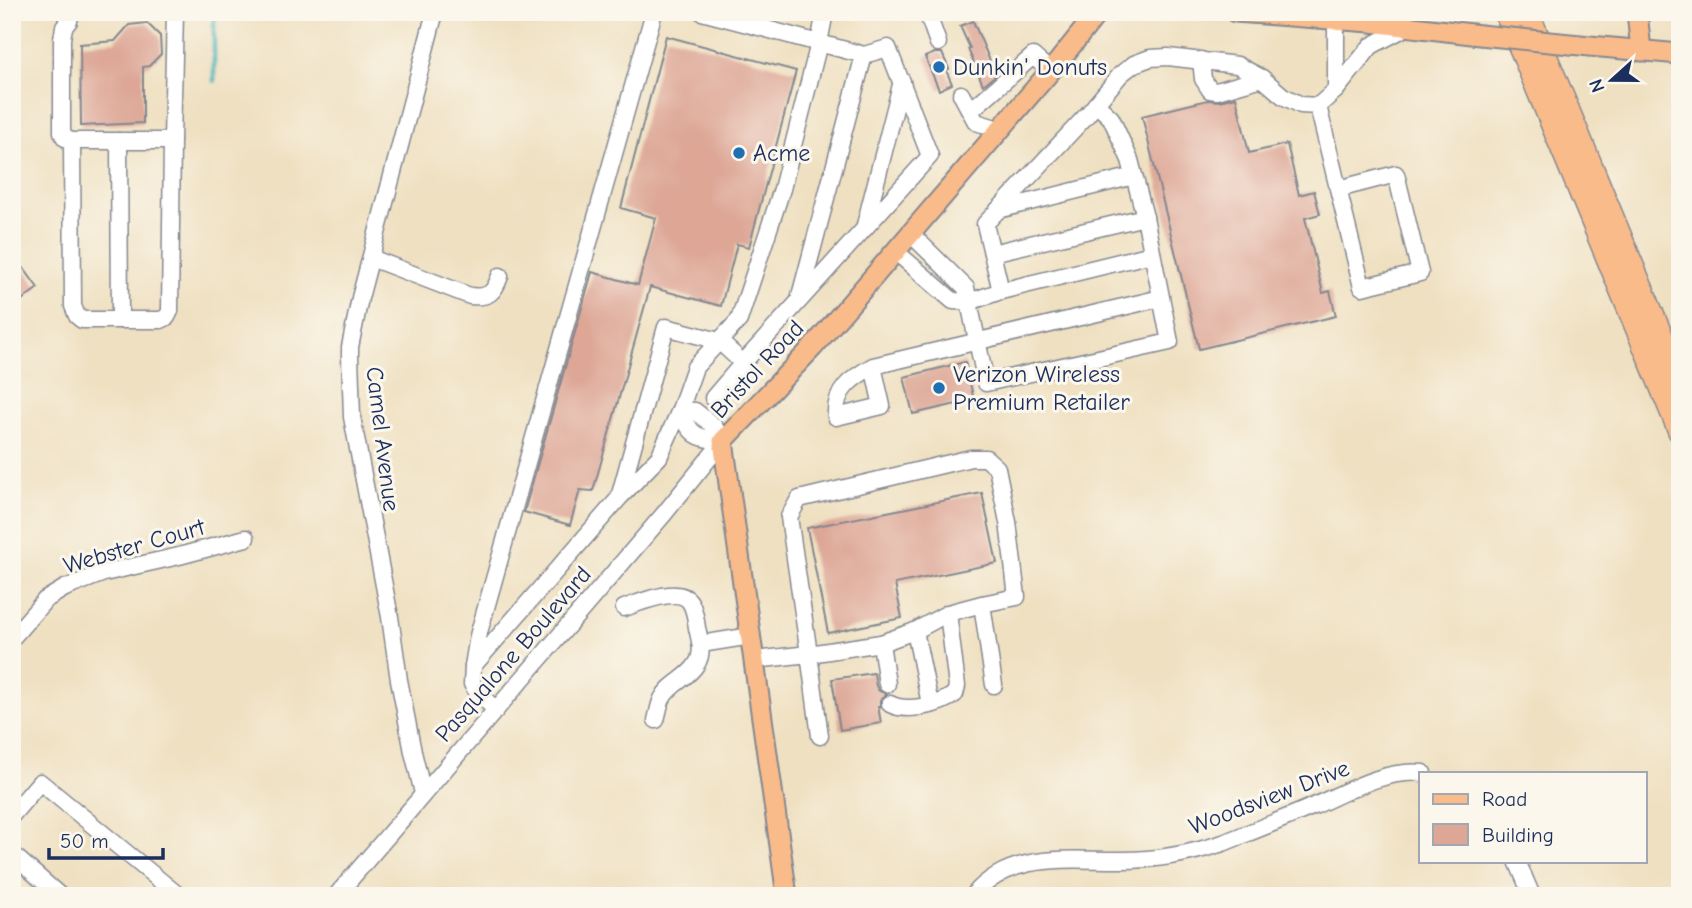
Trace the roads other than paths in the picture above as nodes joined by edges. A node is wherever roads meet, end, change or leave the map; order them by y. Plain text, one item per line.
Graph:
1 (71, 12) edge
2 (175, 12) edge
3 (435, 12) edge
4 (654, 12) edge
5 (702, 12) edge
6 (825, 12) edge
7 (927, 12) edge
8 (1098, 12) edge
9 (1235, 12) edge
10 (1506, 12) edge
11 (1527, 12) edge
12 (1637, 12) edge
13 (1336, 20) junction
14 (1407, 27) junction
15 (819, 43) junction
16 (938, 43) dead end
17 (1641, 51) junction
18 (1680, 54) edge
19 (864, 55) junction
20 (1201, 60) junction
21 (1050, 71) junction
22 (1262, 78) junction
23 (902, 81) junction
24 (1336, 90) junction
25 (961, 94) dead end
26 (1096, 104) junction
27 (1318, 106) junction
28 (970, 111) junction
29 (999, 129) junction
30 (72, 141) junction
31 (119, 141) junction
32 (173, 141) junction
33 (1134, 176) junction
34 (1338, 189) junction
35 (998, 210) junction
36 (1145, 217) junction
37 (864, 228) junction
38 (910, 233) junction
39 (895, 251) junction
40 (992, 253) junction
41 (1152, 254) junction
42 (371, 258) junction
43 (500, 275) dead end
44 (1001, 291) junction
45 (1161, 298) junction
46 (799, 301) junction
47 (969, 302) junction
48 (120, 320) junction
49 (719, 341) junction
50 (976, 342) junction
51 (743, 363) junction
52 (873, 366) dead end
53 (1680, 382) edge
54 (713, 398) dead end
55 (680, 411) junction
56 (1680, 431) edge
57 (723, 441) junction
58 (620, 496) junction
59 (246, 538) dead end
60 (982, 604) junction
61 (624, 608) dead end
62 (948, 613) junction
63 (915, 631) junction
64 (751, 636) junction
65 (12, 638) edge
66 (881, 643) junction
67 (701, 644) junction
68 (809, 654) junction
69 (754, 660) junction
70 (473, 666) junction
71 (887, 684) dead end
72 (994, 685) dead end
73 (890, 704) dead end
74 (930, 704) junction
75 (496, 710) junction
76 (656, 720) dead end
77 (820, 736) dead end
78 (1419, 773) edge
79 (423, 793) junction
80 (12, 815) edge
81 (12, 855) edge
82 (1517, 862) edge
83 (60, 896) edge
84 (179, 896) edge
85 (336, 896) edge
86 (788, 896) edge
87 (973, 896) edge
88 (1532, 896) edge

1 - 30 street
2 - 32 street
3 - 42 street, Camel Avenue
4 - 70 street
5 - 15 street
6 - 15 street
7 - 16 street
8 - 21 main road, Bristol Road
9 - 13 main road
10 - 56 highway
11 - 53 highway
12 - 17 main road
13 - 14 main road
13 - 24 street
14 - 17 main road, bridge
14 - 24 street
15 - 19 street
15 - 49 street
17 - 18 main road
19 - 23 street
19 - 46 street
20 - 22 street
20 - 22 street
20 - 26 street
21 - 28 street
21 - 29 main road, Bristol Road
22 - 27 street
23 - 37 street
23 - 37 street
24 - 27 street
25 - 28 street
26 - 33 street
26 - 35 street
27 - 34 street
28 - 29 street
29 - 38 main road, Bristol Road
30 - 31 street
30 - 48 street
31 - 32 street
31 - 48 street
32 - 48 street
33 - 35 street
33 - 36 street
34 - 34 street
35 - 40 street
36 - 40 street
36 - 41 street
37 - 46 street
38 - 39 main road, Bristol Road
38 - 47 street
39 - 47 street
39 - 57 main road, Bristol Road
40 - 44 street
41 - 44 street
41 - 45 street
42 - 43 street
42 - 79 street, Camel Avenue
44 - 47 street
45 - 50 street
45 - 50 street
46 - 51 street
47 - 50 street
49 - 51 street
49 - 55 street
49 - 58 street
50 - 52 street
51 - 54 street
55 - 57 street
55 - 58 street
57 - 64 main road, Bristol Road
57 - 75 street, Pasqualone Boulevard
58 - 70 street
59 - 65 street, Webster Court
60 - 62 street
60 - 68 street
60 - 72 street
61 - 67 street
62 - 63 street
62 - 74 street
63 - 66 street
63 - 74 street
64 - 67 street
64 - 69 main road, Bristol Road
66 - 68 street
66 - 71 street
67 - 76 street
68 - 69 street
68 - 77 street
69 - 86 main road, Bristol Road
70 - 75 street
73 - 74 street
75 - 79 street, Pasqualone Boulevard
78 - 87 street, Woodsview Drive
79 - 85 street, Pasqualone Boulevard
80 - 84 street
81 - 83 street
82 - 88 street

